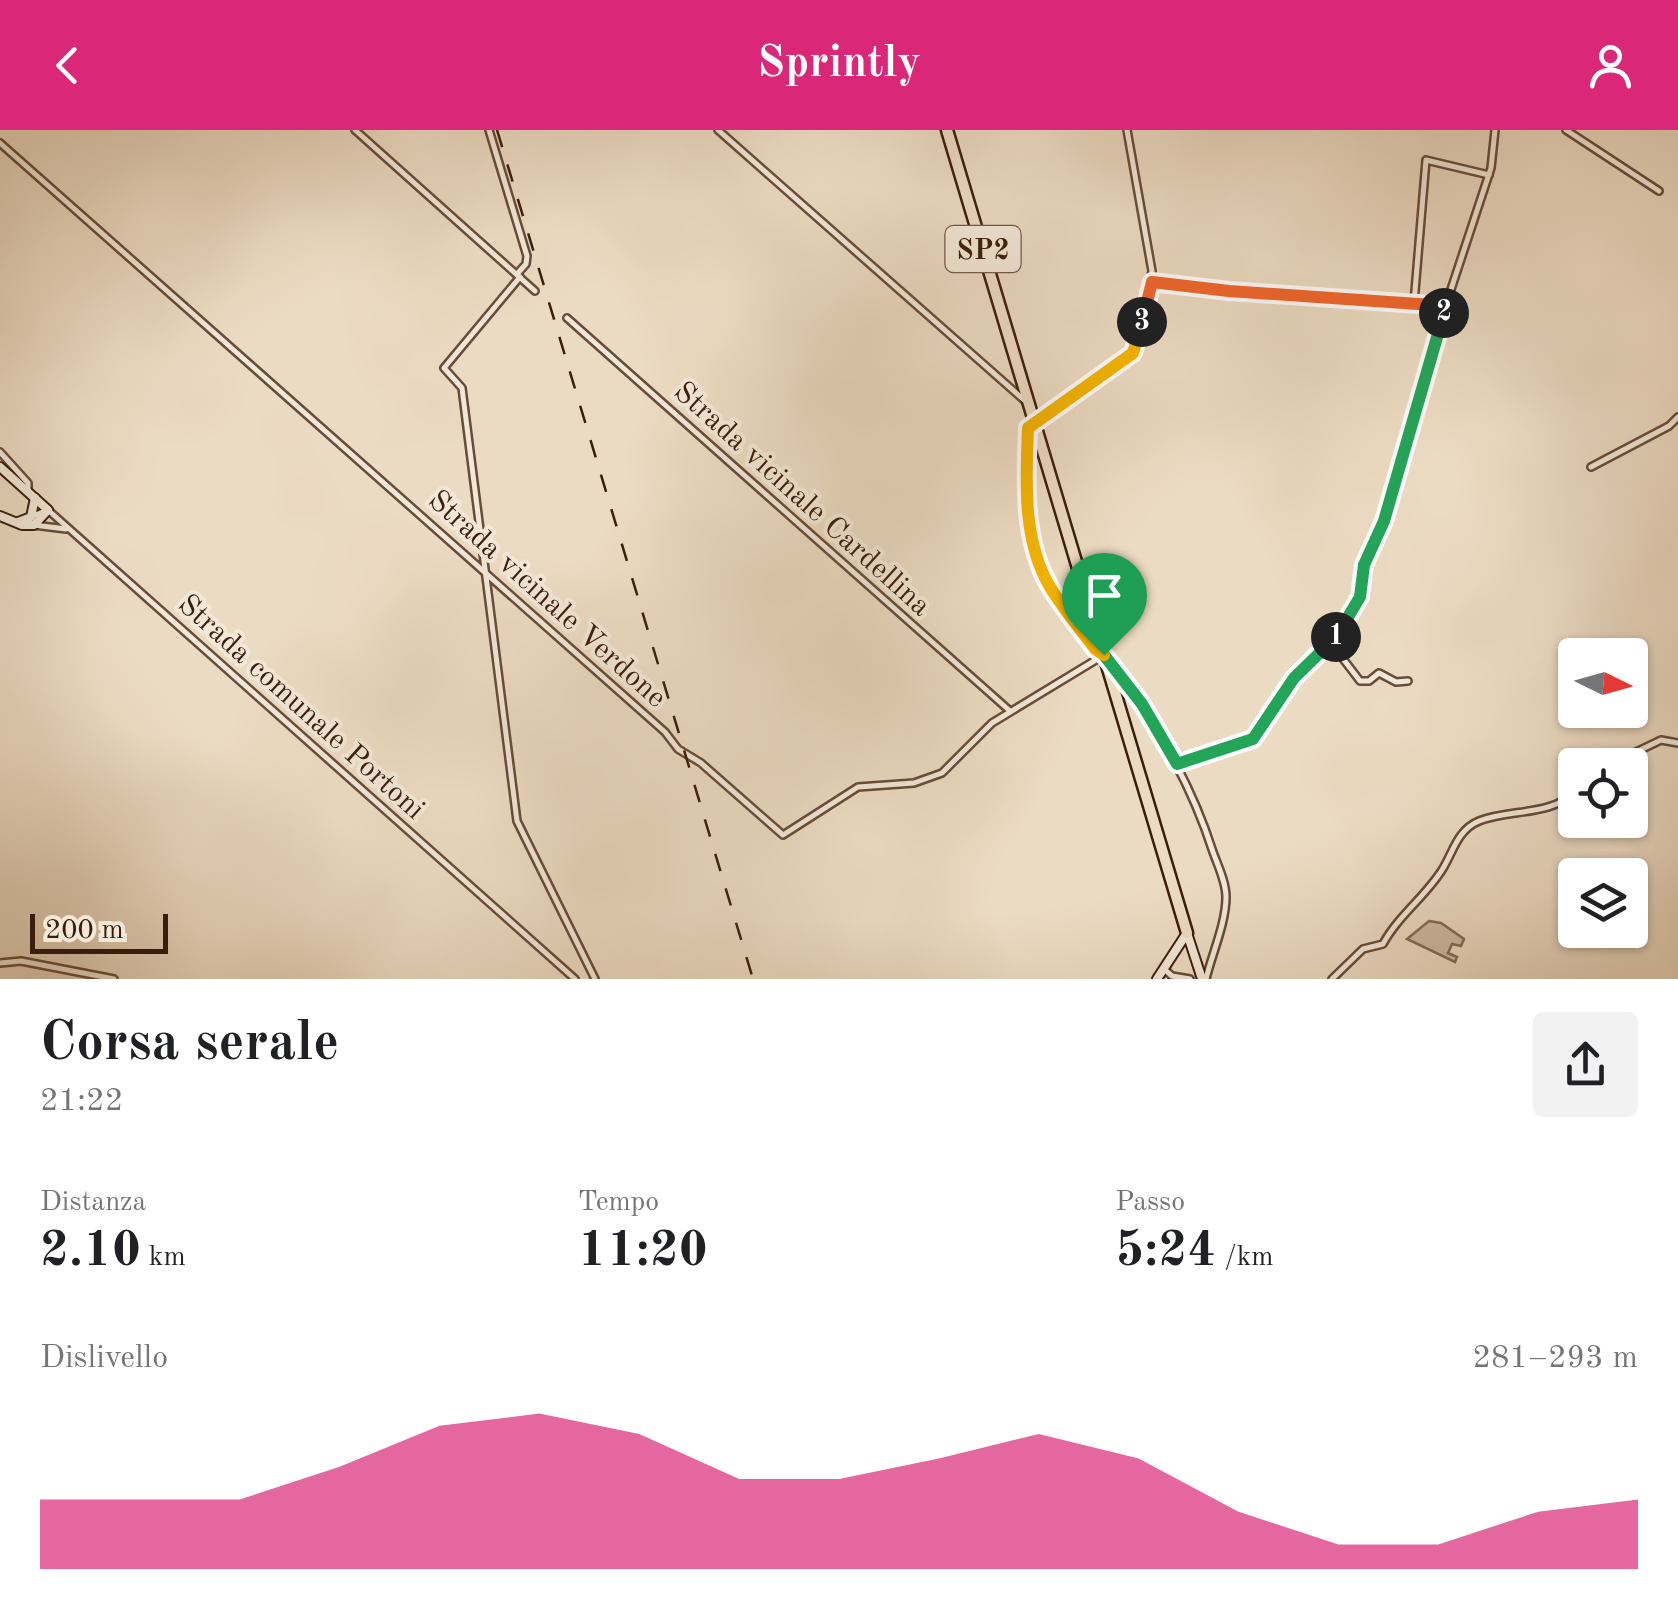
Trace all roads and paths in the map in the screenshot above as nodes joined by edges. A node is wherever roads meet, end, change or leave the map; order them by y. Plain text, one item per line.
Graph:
1 (354, 130) edge
2 (489, 130) edge
3 (718, 130) edge
4 (947, 130) edge
5 (1127, 130) edge
6 (1495, 130) edge
7 (1566, 130) edge
8 (0, 143) edge
9 (1489, 175) junction
10 (1659, 191) dead end
11 (519, 276) junction
12 (1152, 282) junction
13 (535, 291) dead end
14 (1414, 303) junction
15 (1447, 306) junction
16 (567, 318) dead end
17 (1030, 405) junction
18 (1678, 417) edge
19 (1034, 422) junction
20 (0, 452) edge
21 (0, 467) edge
22 (1591, 468) dead end
23 (32, 495) junction
24 (48, 510) junction
25 (0, 516) edge
26 (33, 521) junction
27 (69, 529) junction
28 (486, 573) junction
29 (1331, 643) junction
30 (1105, 657) junction
31 (1408, 682) dead end
32 (1010, 711) junction
33 (1678, 743) edge
34 (1644, 748) edge
35 (1177, 764) junction
36 (1558, 804) edge
37 (1188, 933) junction
38 (0, 963) edge
39 (1164, 970) junction
40 (114, 979) edge
41 (575, 979) edge
42 (596, 979) edge
43 (1157, 979) edge
44 (1190, 979) edge
45 (1204, 979) edge
46 (1332, 979) edge

1 - 11 street
2 - 11 street
3 - 17 street
4 - 17 main road, SP2
5 - 12 street
6 - 9 street
7 - 10 street
8 - 28 street, Strada vicinale Verdone
9 - 14 street
9 - 15 street
11 - 13 street
11 - 28 street
12 - 14 street
12 - 19 street
14 - 15 street
15 - 29 street
16 - 32 street, Strada vicinale Cardellina
17 - 19 main road, SP2
18 - 22 street
19 - 30 main road, SP2
19 - 30 street
20 - 23 street
21 - 23 street, Strada comunale Portoni
23 - 24 street, Strada comunale Portoni
23 - 26 street
24 - 26 street
24 - 27 street, Strada comunale Portoni
25 - 26 street
26 - 27 street
27 - 41 street, Strada comunale Portoni
28 - 32 street, Strada vicinale Verdone
28 - 42 street
29 - 31 street
29 - 35 street
30 - 32 street, Strada vicinale Verdone
30 - 35 street
30 - 37 main road, SP2
33 - 34 street
35 - 45 street
36 - 46 street
37 - 39 street
37 - 45 street, SP2
38 - 40 street
39 - 43 street
39 - 44 street

